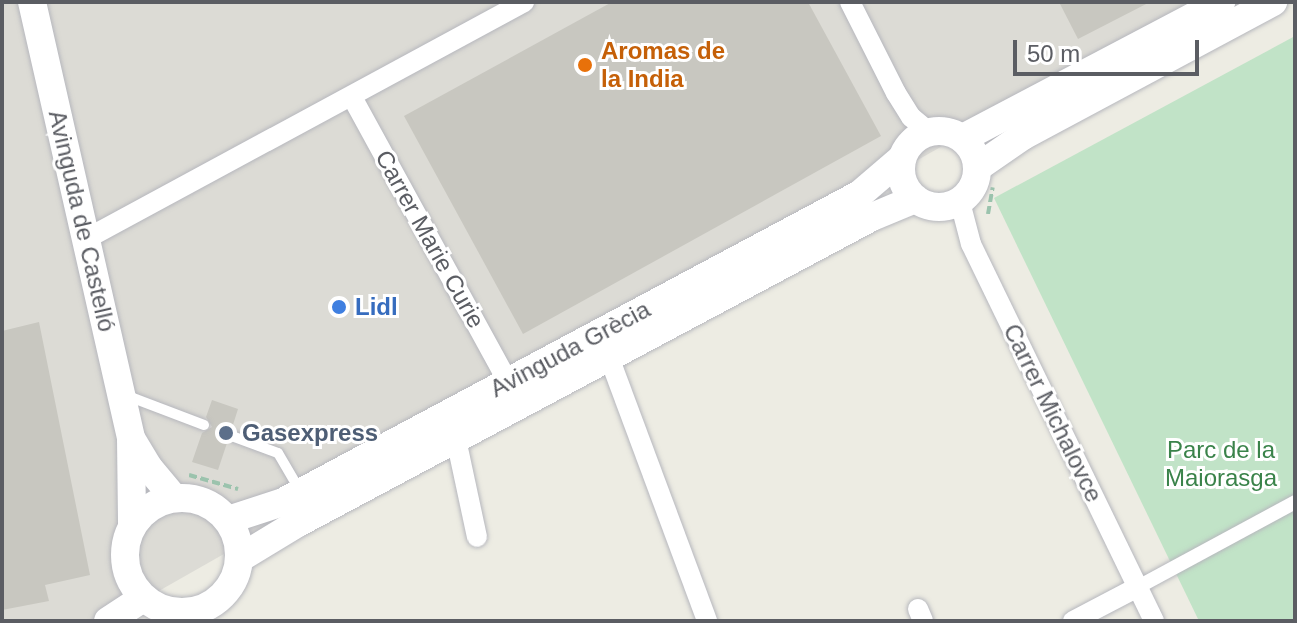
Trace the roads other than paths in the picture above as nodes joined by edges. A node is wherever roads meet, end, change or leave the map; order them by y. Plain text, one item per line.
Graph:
1 (32, 2) edge
2 (524, 2) edge
3 (850, 2) edge
4 (1221, 2) edge
5 (1273, 2) edge
6 (352, 97) junction
7 (929, 132) junction
8 (963, 138) junction
9 (902, 158) junction
10 (986, 175) junction
11 (915, 199) junction
12 (960, 202) junction
13 (86, 239) junction
14 (609, 357) junction
15 (508, 382) junction
16 (123, 401) junction
17 (204, 425) dead end
18 (229, 435) dead end
19 (131, 439) junction
20 (456, 439) junction
21 (177, 485) junction
22 (301, 492) junction
23 (1295, 502) edge
24 (228, 520) junction
25 (132, 526) junction
26 (477, 537) dead end
27 (240, 558) junction
28 (1138, 587) junction
29 (149, 607) edge
30 (190, 617) edge
31 (108, 621) edge
32 (707, 621) edge
33 (1073, 621) edge
34 (1154, 621) edge

1 - 13 main road, Avinguda de Castelló
2 - 6 street
3 - 7 street
4 - 8 main road
5 - 10 main road
6 - 13 street
6 - 15 street, Carrer Marie Curie
7 - 8 main road
7 - 9 main road
8 - 10 main road
9 - 11 main road
9 - 15 main road, Avinguda Grècia
10 - 12 main road
11 - 12 main road
11 - 14 main road, Avinguda Grècia
12 - 28 street, Carrer Michalovce
13 - 16 main road, Avinguda de Castelló
14 - 20 main road, Avinguda Grècia
14 - 32 street
15 - 22 main road, Avinguda Grècia
16 - 17 lane
16 - 19 main road, Avinguda de Castelló
18 - 22 lane
19 - 21 main road, Avinguda de Castelló
19 - 25 main road, Avinguda de Castelló
20 - 26 street
20 - 27 main road, Avinguda Grècia
21 - 24 main road
21 - 25 main road
22 - 24 main road, Avinguda Grècia
23 - 28 street
24 - 27 main road
25 - 29 main road
27 - 30 main road
28 - 33 street
28 - 34 street, Carrer Michalovce
29 - 30 main road
29 - 31 main road

